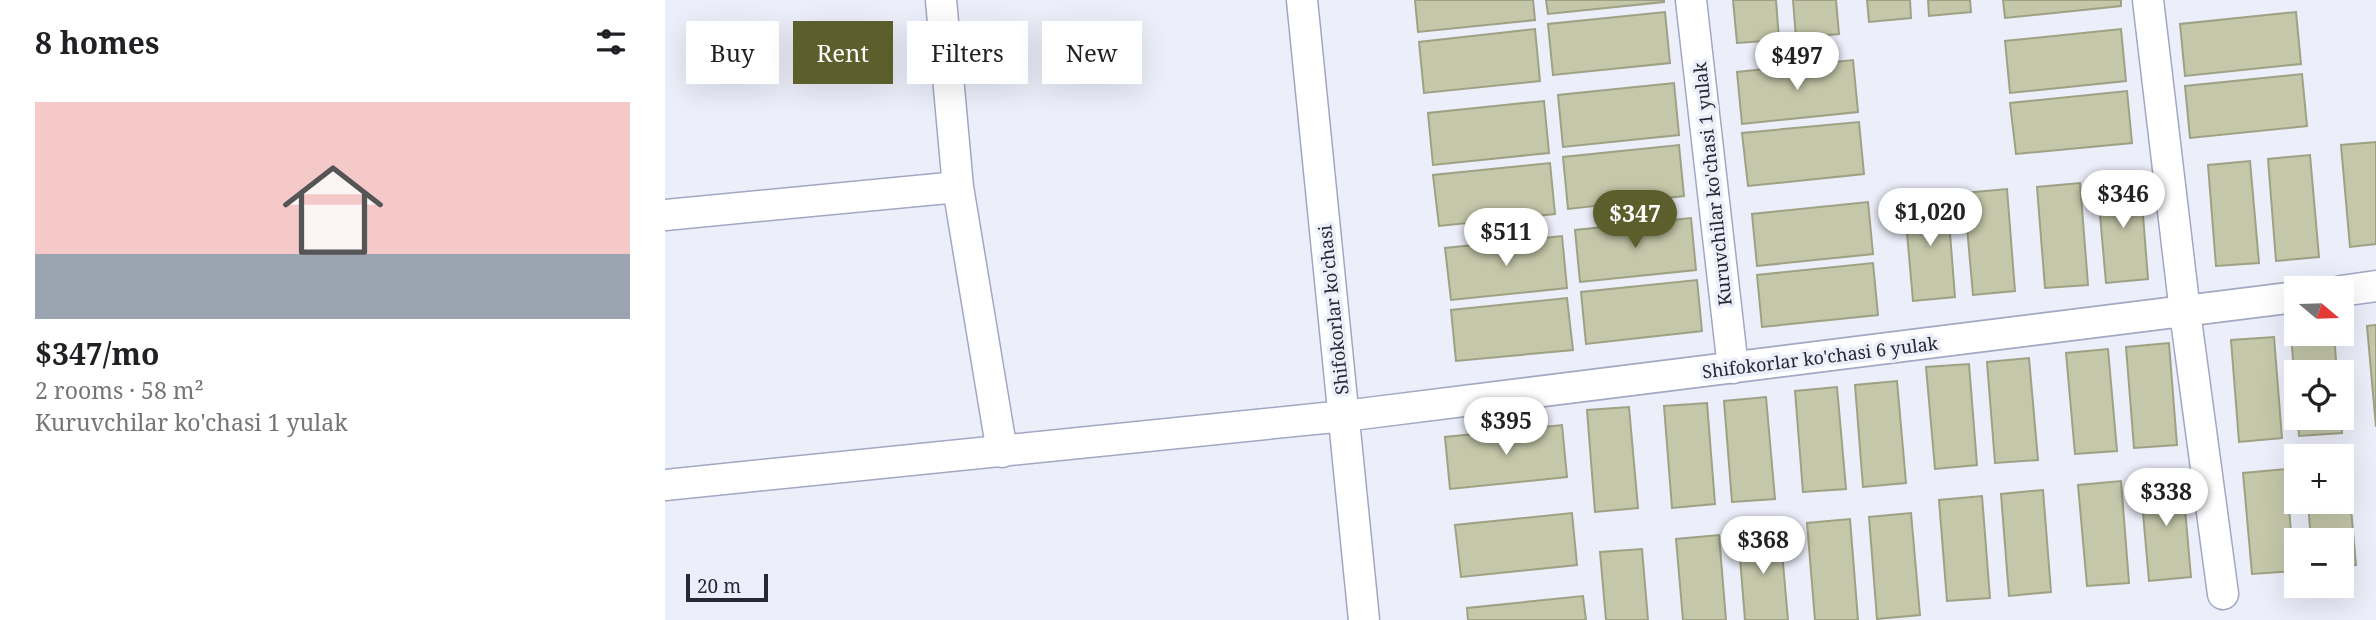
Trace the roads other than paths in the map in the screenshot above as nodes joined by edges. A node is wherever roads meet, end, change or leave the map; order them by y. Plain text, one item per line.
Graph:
1 (941, 0) edge
2 (1301, 0) edge
3 (1691, 0) edge
4 (2148, 0) edge
5 (958, 187) junction
6 (665, 215) edge
7 (2376, 286) edge
8 (2354, 289) edge
9 (2284, 299) edge
10 (2185, 312) junction
11 (1733, 368) junction
12 (1344, 416) junction
13 (1002, 452) junction
14 (665, 485) edge
15 (2223, 594) dead end
16 (1364, 620) edge

1 - 5 street
2 - 12 street, Shifokorlar ko'chasi
3 - 11 street, Kuruvchilar ko'chasi 1 yulak
4 - 10 street
5 - 6 street
5 - 13 street
7 - 8 street
9 - 10 street, Shifokorlar ko'chasi 6 yulak
10 - 11 street, Shifokorlar ko'chasi 6 yulak
10 - 15 street
11 - 12 street, Shifokorlar ko'chasi 6 yulak
12 - 13 street, Shifokorlar ko'chasi 6 yulak
12 - 16 street, Shifokorlar ko'chasi
13 - 14 street, Shifokorlar ko'chasi 6 yulak

